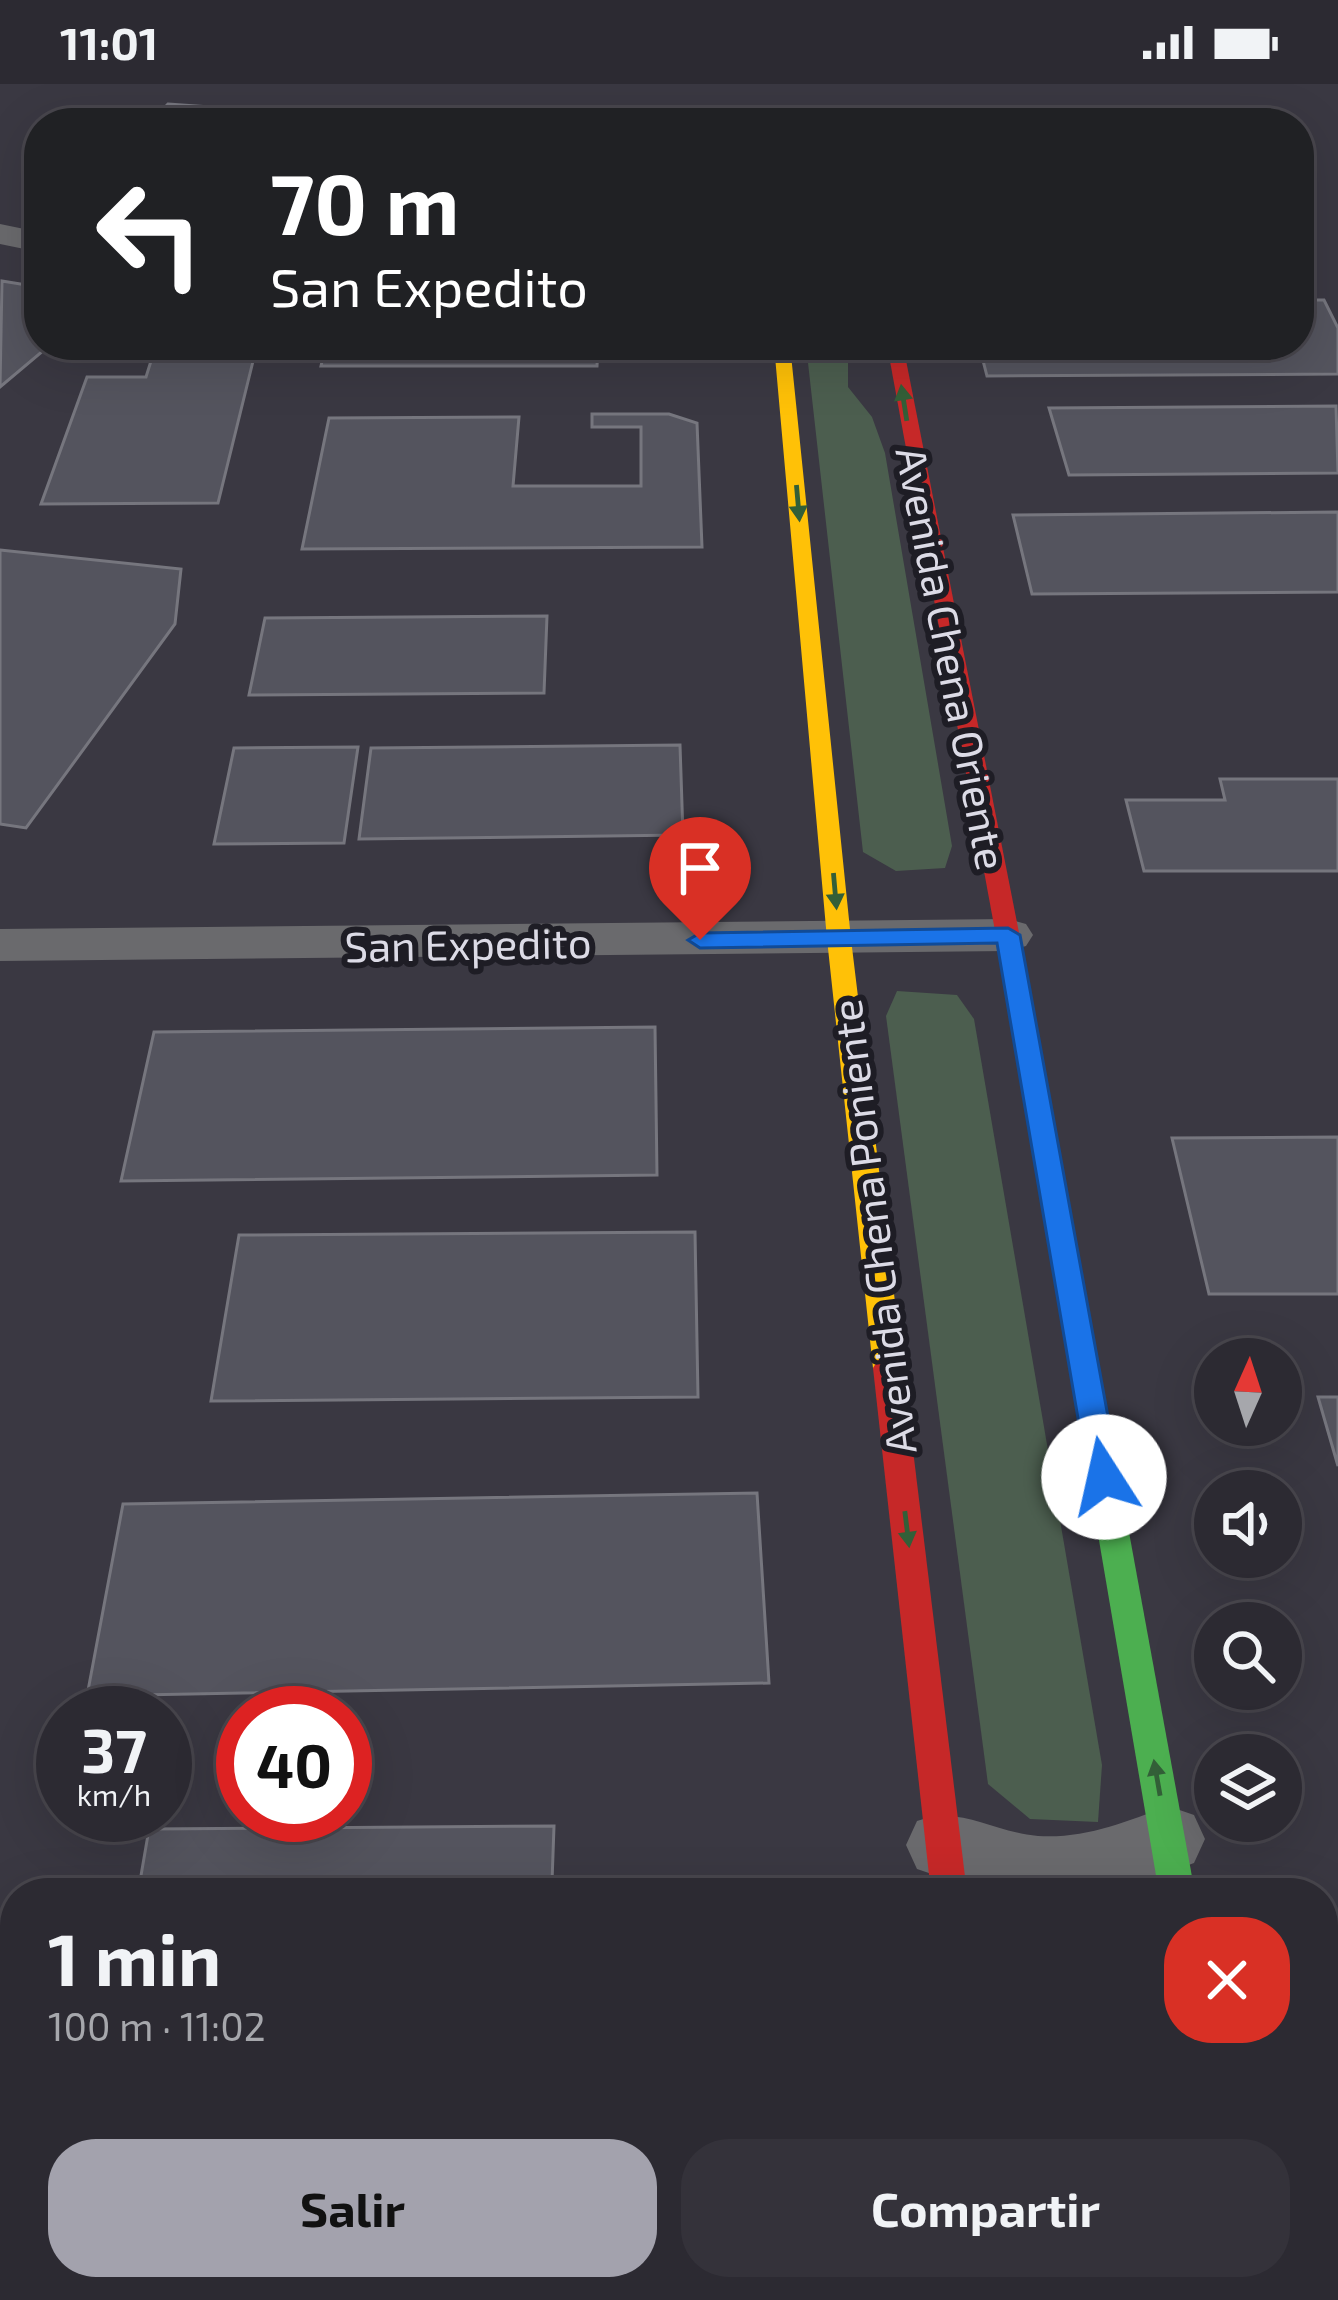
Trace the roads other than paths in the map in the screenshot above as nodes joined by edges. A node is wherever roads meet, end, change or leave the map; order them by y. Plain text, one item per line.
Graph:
1 (783, 360) edge
2 (898, 360) edge
3 (1008, 935) junction
4 (839, 939) junction
5 (0, 945) edge
6 (1173, 1866) edge
7 (946, 1869) edge

1 -> 4 street, Avenida Chena Poniente
3 -> 2 street, Avenida Chena Oriente
3 - 4 street, San Expedito
6 -> 3 street, Avenida Chena Oriente
4 - 5 street, San Expedito
4 -> 7 street, Avenida Chena Poniente
6 - 7 street

